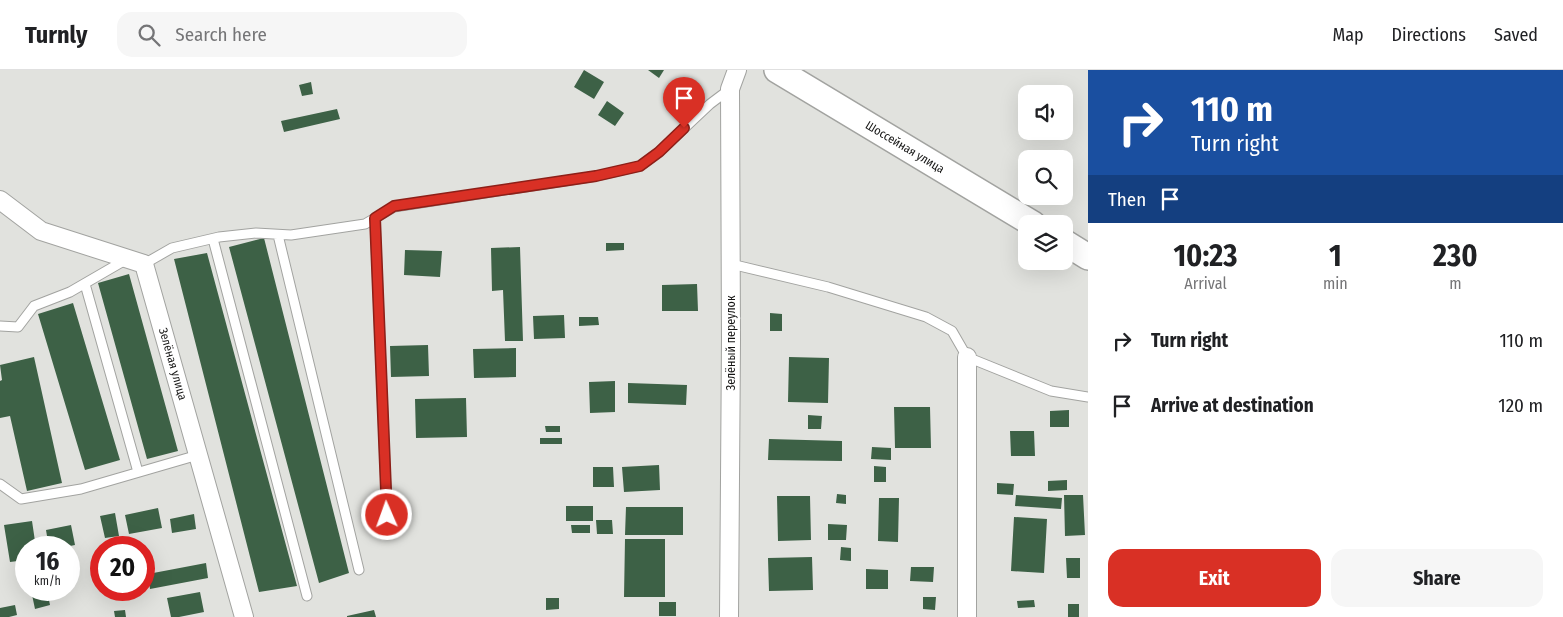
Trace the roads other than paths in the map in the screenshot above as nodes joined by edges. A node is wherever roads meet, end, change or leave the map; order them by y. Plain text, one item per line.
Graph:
1 (737, 70) edge
2 (777, 70) edge
3 (730, 89) junction
4 (0, 200) edge
5 (1018, 215) edge
6 (375, 218) junction
7 (278, 234) junction
8 (213, 239) junction
9 (1073, 248) edge
10 (1088, 257) edge
11 (136, 261) junction
12 (731, 264) junction
13 (84, 284) junction
14 (0, 326) edge
15 (967, 357) junction
16 (1088, 397) edge
17 (198, 455) junction
18 (138, 472) junction
19 (0, 484) edge
20 (387, 515) dead end
21 (359, 570) dead end
22 (307, 596) dead end
23 (244, 617) edge
24 (729, 617) edge
25 (967, 617) edge

1 - 3 street, Зелёный переулок
2 - 5 main road, Шоссейная улица
3 - 6 lane
3 - 12 street, Зелёный переулок
4 - 11 street
6 - 7 lane
6 - 20 lane
7 - 8 lane
7 - 21 lane
8 - 11 lane
8 - 22 lane
9 - 10 main road
11 - 13 lane
11 - 17 street, Зелёная улица
12 - 15 lane
12 - 24 street, Зелёный переулок
13 - 14 lane
13 - 18 lane
15 - 16 lane
15 - 25 street
17 - 18 lane
17 - 23 street, Зелёная улица
18 - 19 lane

